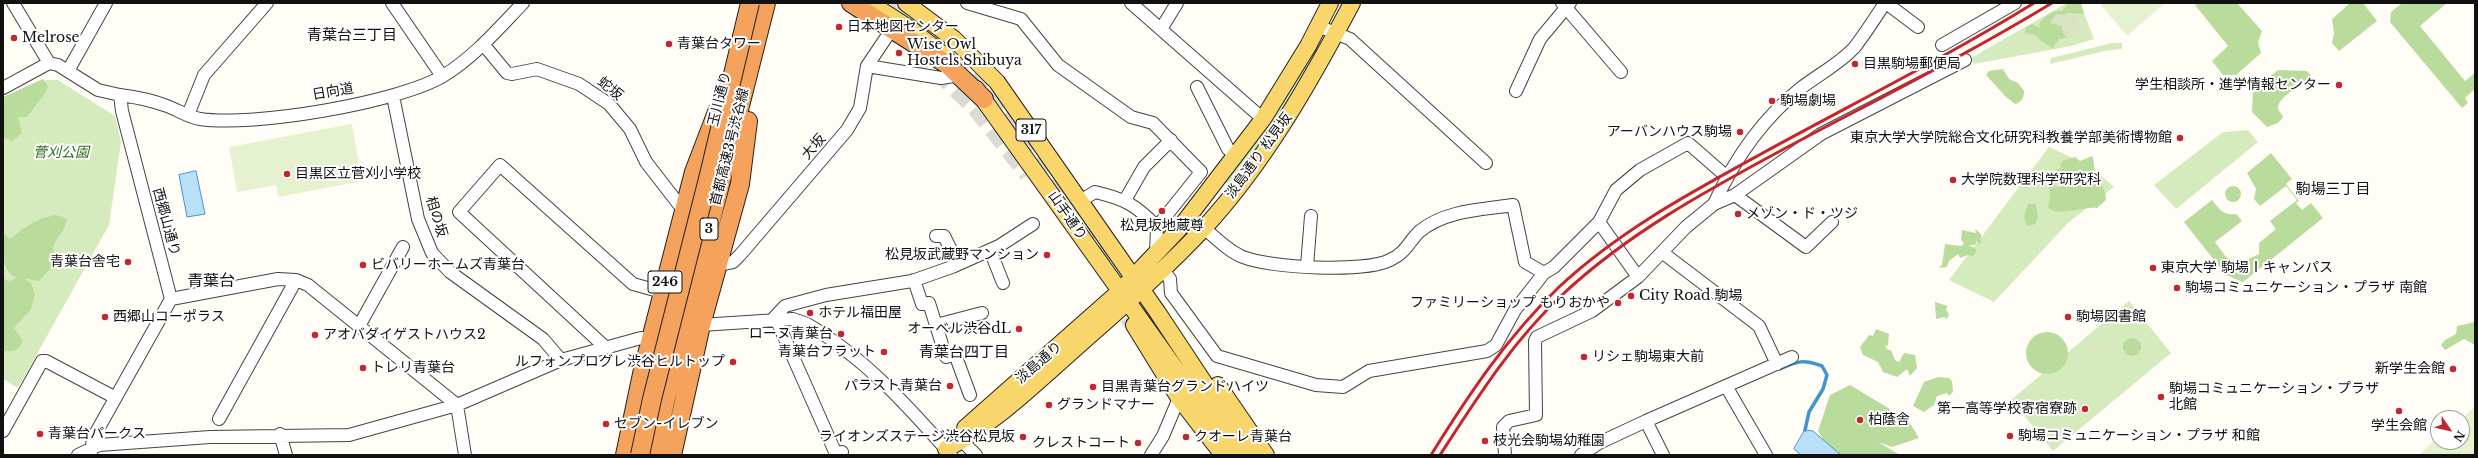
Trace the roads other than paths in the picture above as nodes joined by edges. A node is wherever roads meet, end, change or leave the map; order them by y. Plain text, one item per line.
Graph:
1 (13, 3) edge
2 (106, 3) edge
3 (267, 3) edge
4 (392, 3) edge
5 (523, 3) edge
6 (741, 3) edge
7 (750, 3) edge
8 (766, 3) edge
9 (772, 3) edge
10 (778, 3) edge
11 (851, 3) edge
12 (870, 3) edge
13 (907, 3) edge
14 (967, 3) edge
15 (1131, 3) edge
16 (1177, 3) edge
17 (1330, 3) edge
18 (1352, 3) edge
19 (1886, 3) edge
20 (2015, 3) edge
21 (1566, 4) edge
22 (895, 24) junction
23 (1318, 26) junction
24 (1918, 27) dead end
25 (1160, 29) junction
26 (1335, 34) junction
27 (483, 44) junction
28 (1942, 45) dead end
29 (1965, 60) dead end
30 (49, 63) junction
31 (867, 66) junction
32 (68, 71) junction
33 (1622, 72) dead end
34 (960, 75) junction
35 (442, 76) junction
36 (1198, 87) dead end
37 (3, 88) edge
38 (1516, 91) dead end
39 (120, 95) junction
40 (393, 96) junction
41 (742, 98) junction
42 (984, 99) junction
43 (717, 112) junction
44 (188, 115) junction
45 (1262, 119) junction
46 (748, 121) junction
47 (1171, 140) junction
48 (1236, 156) junction
49 (1486, 163) dead end
50 (701, 172) dead end
51 (1727, 177) junction
52 (733, 182) dead end
53 (1735, 195) junction
54 (1124, 200) junction
55 (1080, 201) junction
56 (1714, 204) junction
57 (684, 212) junction
58 (1311, 216) dead end
59 (1599, 222) junction
60 (1832, 222) dead end
61 (1033, 224) dead end
62 (1157, 227) junction
63 (1204, 228) junction
64 (936, 236) dead end
65 (403, 247) dead end
66 (990, 250) junction
67 (1663, 253) junction
68 (1159, 262) junction
69 (958, 264) junction
70 (717, 266) junction
71 (1307, 266) junction
72 (1544, 273) junction
73 (1638, 277) junction
74 (296, 280) junction
75 (914, 280) junction
76 (1003, 283) dead end
77 (1137, 284) junction
78 (662, 292) junction
79 (1124, 297) junction
80 (171, 299) junction
81 (982, 313) dead end
82 (1158, 313) junction
83 (772, 320) junction
84 (701, 325) junction
85 (936, 325) junction
86 (359, 326) junction
87 (651, 339) junction
88 (605, 347) junction
89 (1792, 357) dead end
90 (561, 360) junction
91 (1776, 364) junction
92 (1726, 386) junction
93 (970, 395) dead end
94 (114, 397) junction
95 (1179, 398) junction
96 (457, 405) junction
97 (219, 419) dead end
98 (1646, 421) junction
99 (3, 431) edge
100 (280, 434) junction
101 (962, 441) junction
102 (91, 452) edge
103 (842, 452) dead end
104 (945, 453) edge
105 (78, 455) edge
106 (286, 455) edge
107 (465, 455) edge
108 (625, 455) edge
109 (640, 455) edge
110 (654, 455) edge
111 (672, 455) edge
112 (976, 455) edge
113 (1151, 455) edge
114 (1223, 455) edge
115 (1237, 455) edge
116 (1252, 455) edge
117 (1266, 455) edge
118 (1506, 455) edge
119 (1581, 455) edge
120 (1663, 455) edge
121 (1766, 455) edge

1 - 30 street
2 - 32 street
3 - 44 street
4 - 35 street
5 - 27 street, 日向道
6 - 43 highway, 玉川通り / 246
7 - 109 highway, 首都高速3号渋谷線 / 3, bridge
8 - 41 highway, 首都高速3号渋谷線 / 3
9 - 41 highway
10 - 46 highway
11 - 22 highway
12 - 22 main road, 山手通り / 317
13 - 55 main road, 山手通り / 317
14 - 47 street
15 - 25 street
16 - 25 street
17 - 23 main road, 淡島通り 松見坂
18 - 26 main road, 淡島通り 松見坂
19 - 24 street
19 - 51 street
20 - 28 street
21 - 33 street
21 - 38 street
22 - 31 street, 大坂
22 - 34 highway
22 - 42 main road, 山手通り / 317
23 - 26 street
23 - 45 main road, 淡島通り 松見坂
25 - 45 street
26 - 49 street
26 - 63 main road, 淡島通り 松見坂
27 - 35 street, 日向道
27 - 57 street, 蛇坂
29 - 53 street
30 - 32 street
30 - 37 street
31 - 34 street
31 - 70 street, 大坂
32 - 39 street
34 - 42 highway
35 - 40 street, 日向道
36 - 48 street
39 - 44 street, 日向道
39 - 80 street, 西郷山通り
40 - 44 street, 日向道
40 - 90 street, 相の坂
41 - 110 highway, 首都高速3号渋谷線 / 3
42 - 79 main road, 山手通り / 317
43 - 50 highway, 玉川通り / 246
43 - 57 highway, 246
45 - 48 main road, 淡島通り 松見坂
46 - 52 highway
46 - 70 highway
47 - 54 street
47 - 62 street
48 - 68 main road, 淡島通り 松見坂
51 - 56 street
51 - 59 street
53 - 56 street
53 - 60 street
54 - 55 street
54 - 62 street
55 - 77 main road, 山手通り / 317
56 - 67 street
57 - 78 highway, 246
58 - 71 street
59 - 72 street
59 - 73 street
61 - 66 street
62 - 68 street
63 - 68 main road, 淡島通り 松見坂
63 - 71 street
64 - 69 street
65 - 86 street
66 - 69 street
66 - 76 street
67 - 73 street
67 - 91 street
68 - 72 street
68 - 77 main road, 淡島通り 松見坂
69 - 75 street
70 - 84 highway
71 - 72 street
73 - 118 street
74 - 80 street
74 - 86 street
74 - 97 street
75 - 83 street
75 - 85 street
77 - 79 main road, 淡島通り
77 - 82 main road, 山手通り / 317
78 - 87 highway, 246
78 - 88 street
79 - 95 main road, 317
79 - 101 main road, 淡島通り
79 - 104 main road, 淡島通り
79 - 115 main road, 山手通り / 317
80 - 94 street
81 - 85 street
82 - 116 main road, 山手通り / 317
82 - 117 main road, 317
83 - 84 street
83 - 103 street
83 - 104 street
84 - 111 highway
85 - 93 street
86 - 96 street
87 - 88 street
87 - 108 highway, 246
88 - 90 street
89 - 91 street
90 - 96 street
91 - 92 street
92 - 98 street
92 - 121 street
94 - 99 street
94 - 102 street
95 - 113 street
95 - 114 main road, 317
96 - 100 street
96 - 107 street
98 - 119 street
98 - 120 street
100 - 102 street
100 - 106 street
101 - 104 main road, 淡島通り
101 - 112 street
102 - 105 street

